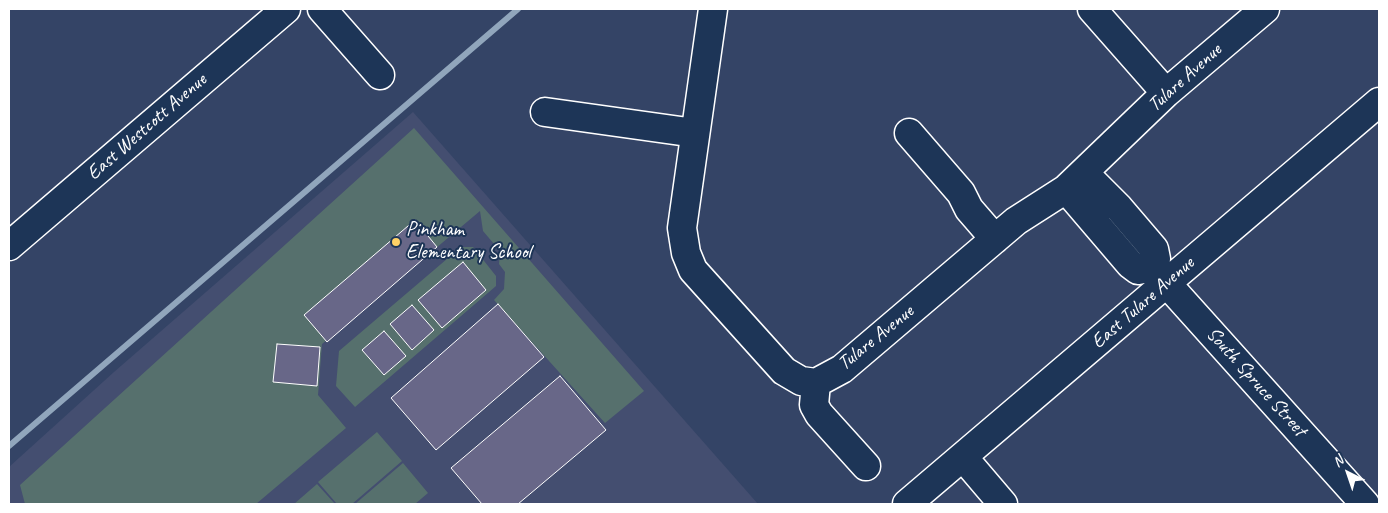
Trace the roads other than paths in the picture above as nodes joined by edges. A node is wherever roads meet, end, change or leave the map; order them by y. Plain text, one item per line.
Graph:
1 (286, 9) edge
2 (322, 9) edge
3 (713, 9) edge
4 (1092, 9) edge
5 (1265, 9) edge
6 (380, 75) dead end
7 (1166, 93) junction
8 (1379, 102) edge
9 (545, 112) dead end
10 (695, 133) junction
11 (908, 133) dead end
12 (1075, 181) junction
13 (995, 239) junction
14 (9, 246) edge
15 (1159, 275) junction
16 (816, 383) junction
17 (963, 458) junction
18 (866, 466) dead end
19 (907, 504) edge
20 (1003, 504) edge
21 (1365, 504) edge

1 - 14 street, East Westcott Avenue
2 - 6 street
3 - 10 street, Tulare Avenue
4 - 7 street
5 - 7 street, Tulare Avenue
7 - 12 street, Tulare Avenue
8 - 15 street, East Tulare Avenue
9 - 10 street
10 - 16 street, Tulare Avenue
11 - 13 street
12 - 13 street, Tulare Avenue
12 - 15 street
13 - 16 street, Tulare Avenue
15 - 17 street, East Tulare Avenue
15 - 21 street, South Spruce Street
16 - 18 street
17 - 19 street, East Tulare Avenue
17 - 20 street

